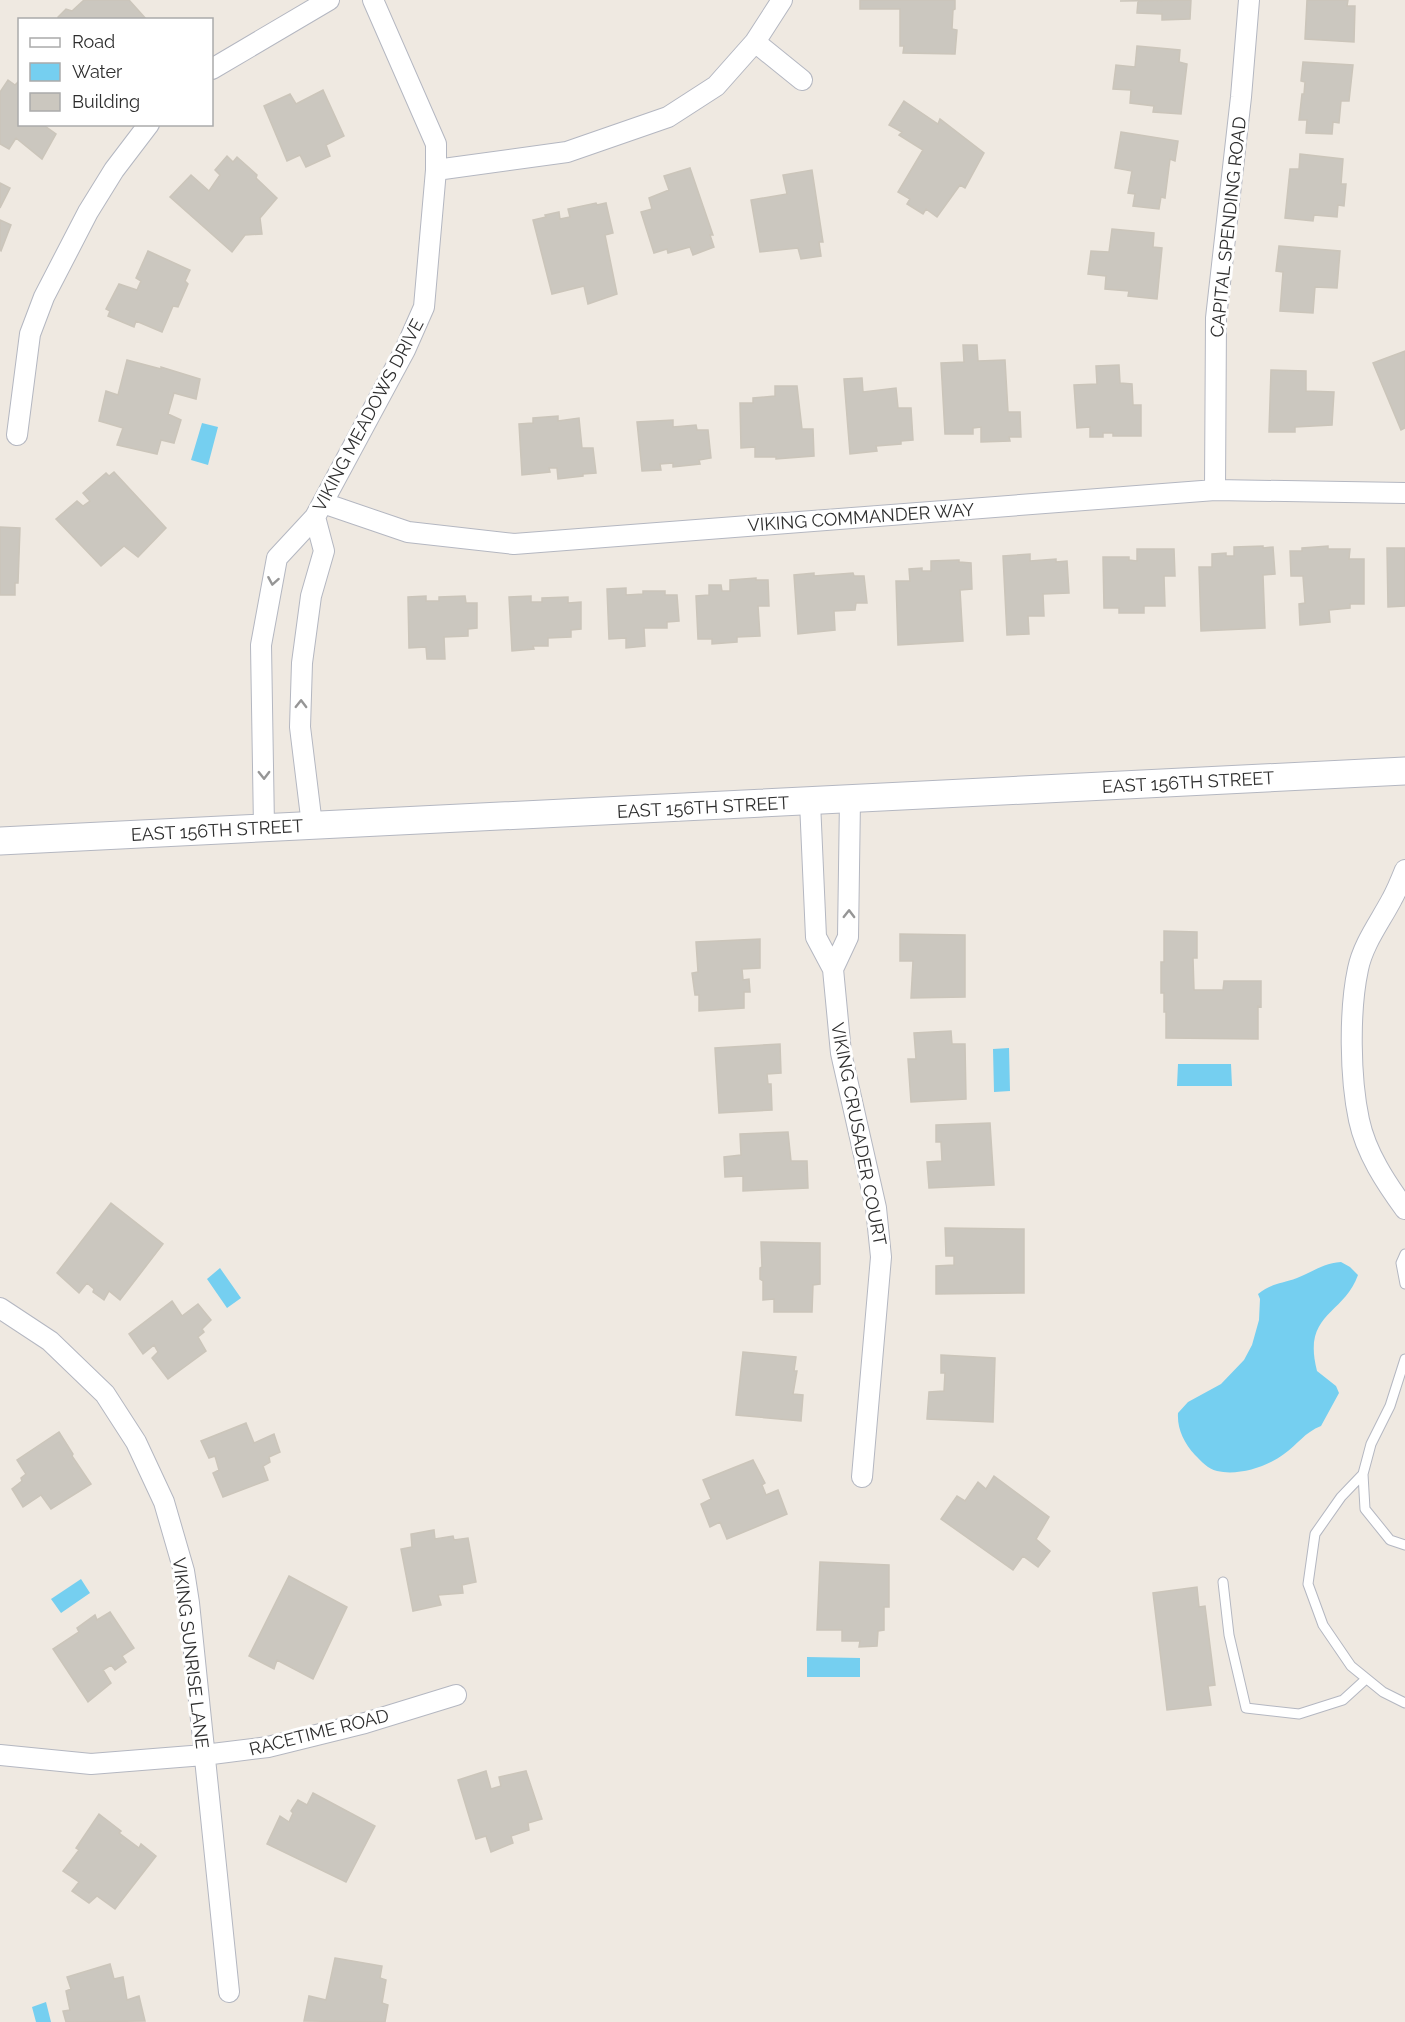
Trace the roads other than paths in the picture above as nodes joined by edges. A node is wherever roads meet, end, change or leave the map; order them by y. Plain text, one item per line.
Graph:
1 (329, 0) edge
2 (373, 0) edge
3 (782, 0) edge
4 (1249, 0) edge
5 (755, 42) junction
6 (213, 68) edge
7 (802, 80) dead end
8 (148, 126) edge
9 (436, 170) junction
10 (17, 435) dead end
11 (1215, 490) junction
12 (1405, 493) edge
13 (319, 510) junction
14 (1405, 771) edge
15 (850, 800) junction
16 (810, 801) junction
17 (312, 825) junction
18 (264, 827) junction
19 (0, 842) edge
20 (1405, 870) edge
21 (833, 969) junction
22 (1405, 1209) edge
23 (1405, 1254) edge
24 (1405, 1284) edge
25 (0, 1308) edge
26 (1405, 1359) edge
27 (1363, 1474) junction
28 (862, 1477) dead end
29 (1405, 1545) edge
30 (1223, 1582) dead end
31 (1366, 1679) junction
32 (456, 1695) dead end
33 (1405, 1703) edge
34 (0, 1755) edge
35 (204, 1755) junction
36 (229, 1992) dead end

1 - 6 street
2 - 9 street, VIKING MEADOWS DRIVE
3 - 5 street
4 - 11 street, CAPITAL SPENDING ROAD
5 - 7 street
5 - 9 street
8 - 10 street
9 - 13 street, VIKING MEADOWS DRIVE
11 - 12 street, VIKING COMMANDER WAY
11 - 13 street, VIKING COMMANDER WAY
17 -> 13 street
13 -> 18 street, VIKING MEADOWS DRIVE
14 - 15 street, EAST 156TH STREET
15 - 16 street, EAST 156TH STREET
21 -> 15 street
16 - 17 street, EAST 156TH STREET
16 - 21 street, VIKING CRUSADER COURT
17 - 18 street, EAST 156TH STREET
18 - 19 street, EAST 156TH STREET
20 - 22 street
21 - 28 street, VIKING CRUSADER COURT
23 - 24 lane
25 - 35 street, VIKING SUNRISE LANE
26 - 27 lane
27 - 29 lane
27 - 31 lane
30 - 31 lane
31 - 33 lane
32 - 35 street, RACETIME ROAD
34 - 35 street, RACETIME ROAD
35 - 36 street, VIKING SUNRISE LANE

